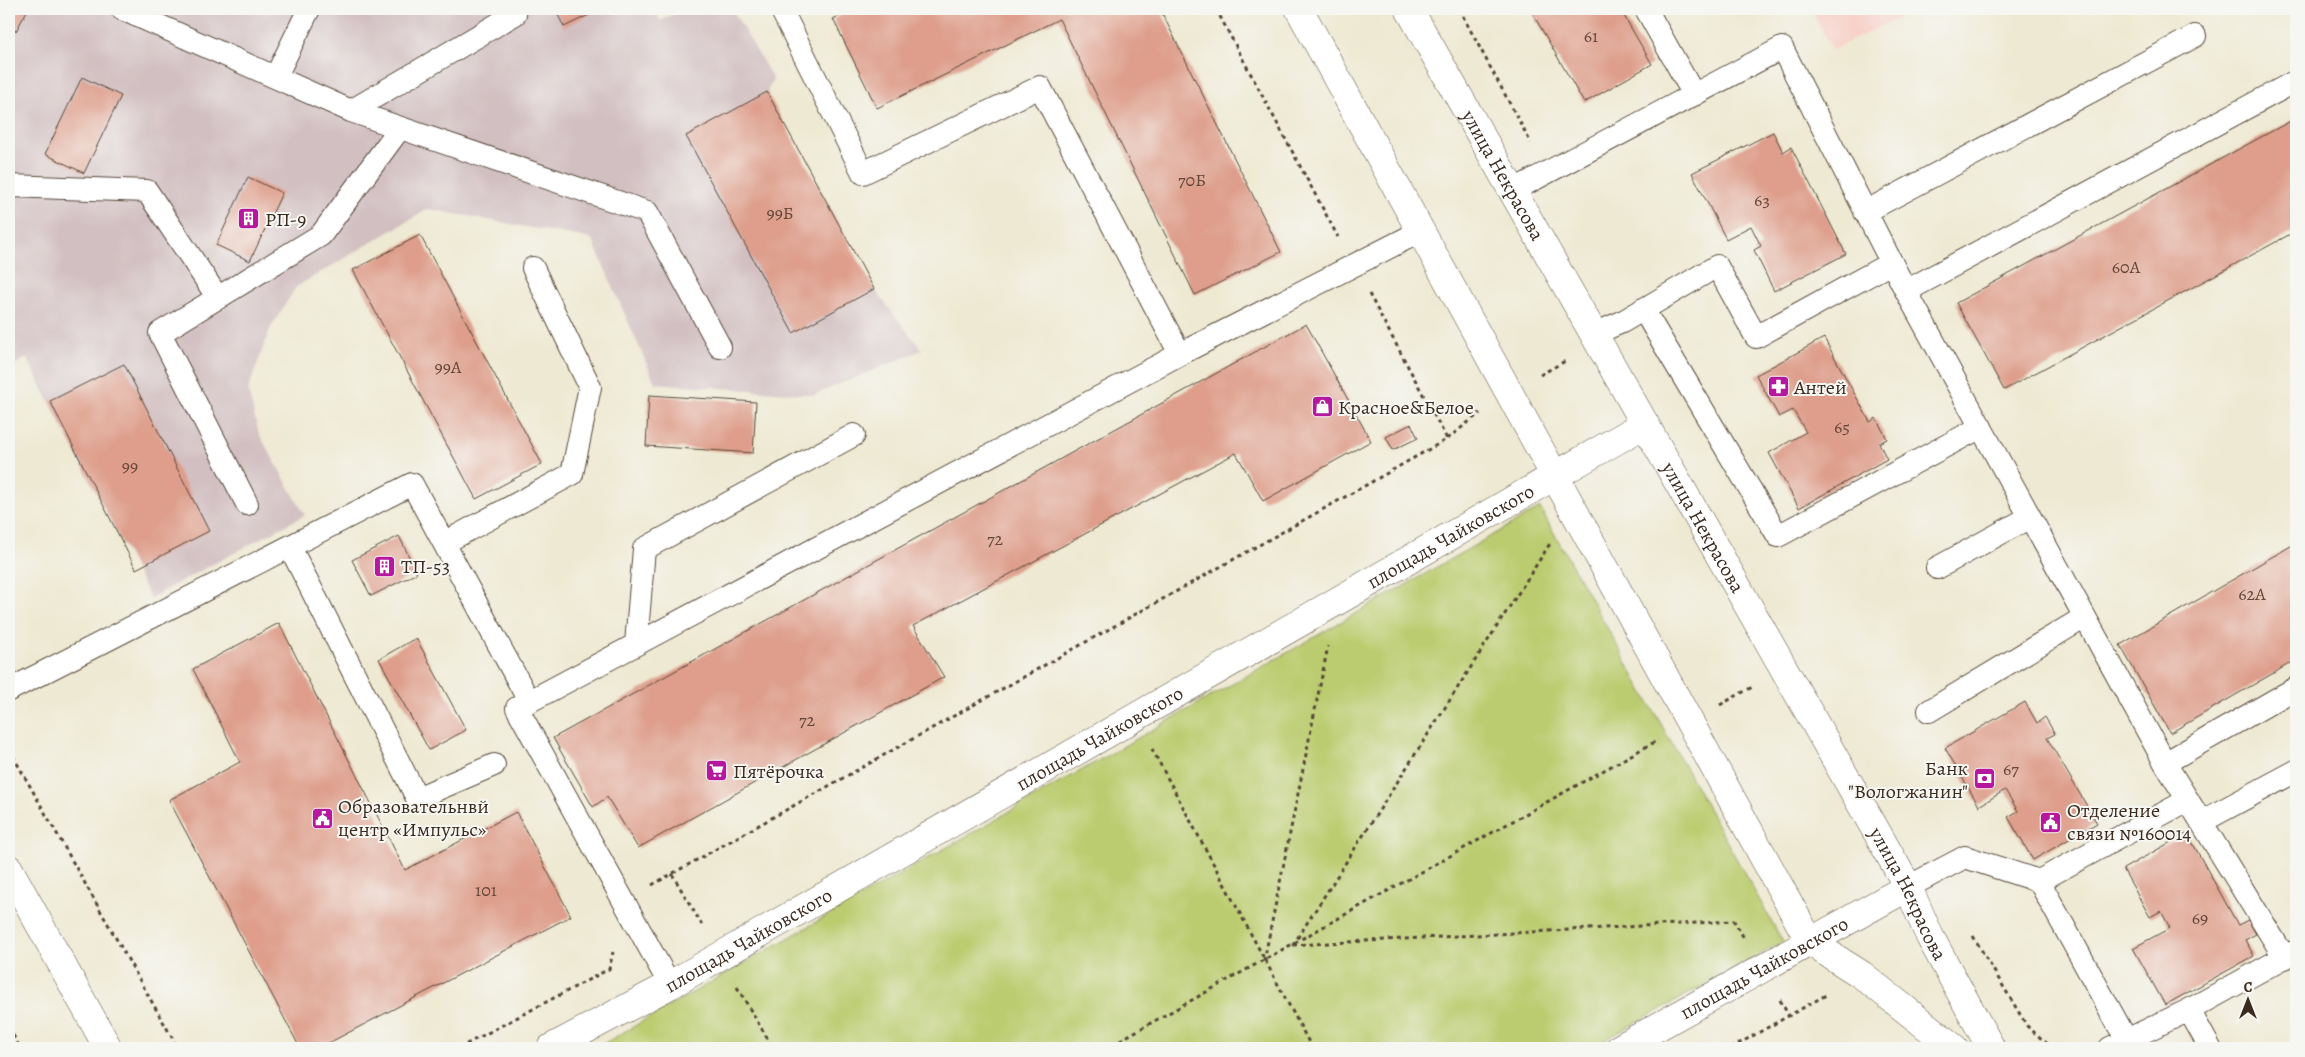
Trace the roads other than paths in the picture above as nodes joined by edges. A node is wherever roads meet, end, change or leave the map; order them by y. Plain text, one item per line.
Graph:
1 (122, 9) edge
2 (309, 9) edge
3 (512, 9) edge
4 (781, 9) edge
5 (1299, 9) edge
6 (1409, 9) edge
7 (1646, 9) edge
8 (2195, 36) dead end
9 (276, 76) junction
10 (2296, 81) edge
11 (1694, 95) junction
12 (350, 111) junction
13 (400, 128) junction
14 (9, 186) edge
15 (1512, 191) junction
16 (1865, 212) junction
17 (1421, 231) junction
18 (1891, 263) junction
19 (532, 268) dead end
20 (1906, 291) junction
21 (218, 298) junction
22 (1643, 309) junction
23 (1596, 339) junction
24 (720, 347) dead end
25 (1180, 354) junction
26 (1645, 424) junction
27 (1981, 427) junction
28 (854, 435) dead end
29 (1555, 476) junction
30 (248, 504) dead end
31 (2030, 517) junction
32 (444, 543) junction
33 (290, 546) junction
34 (1937, 568) dead end
35 (2085, 617) junction
36 (636, 644) junction
37 (2296, 688) edge
38 (9, 690) edge
39 (529, 701) junction
40 (1929, 711) dead end
41 (2165, 762) junction
42 (494, 764) dead end
43 (2296, 771) edge
44 (2188, 800) junction
45 (2201, 822) junction
46 (9, 869) edge
47 (2039, 881) junction
48 (1908, 887) junction
49 (1810, 942) junction
50 (2290, 954) edge
51 (670, 985) junction
52 (2188, 1010) junction
53 (2118, 1044) edge
54 (108, 1048) edge
55 (551, 1048) edge
56 (1620, 1048) edge
57 (1954, 1048) edge
58 (1991, 1048) edge
59 (2210, 1048) edge

1 - 9 lane
2 - 9 lane
3 - 12 lane
4 - 25 lane
5 - 17 street
6 - 15 street, улица Некрасова
7 - 11 lane
8 - 16 lane
9 - 12 lane
10 - 20 lane
11 - 15 lane
11 - 16 lane
12 - 13 lane
13 - 21 lane
13 - 24 lane
14 - 21 lane
15 - 23 street, улица Некрасова
16 - 18 lane
17 - 25 lane
17 - 29 street
18 - 20 lane
18 - 22 lane
19 - 32 lane
20 - 27 lane
21 - 30 lane
22 - 23 lane
22 - 27 lane
23 - 26 street, улица Некрасова
25 - 36 lane
26 - 29 street, площадь Чайковского
26 - 48 street, улица Некрасова
27 - 31 lane
28 - 36 lane
29 - 49 street
29 - 51 street, площадь Чайковского
31 - 34 lane
31 - 35 lane
32 - 33 lane
32 - 39 lane
33 - 38 lane
33 - 42 lane
35 - 40 lane
35 - 41 lane
36 - 39 lane
37 - 41 lane
39 - 51 lane
41 - 44 lane
43 - 45 lane
44 - 45 lane
44 - 47 lane
45 - 50 lane
46 - 54 street
47 - 48 lane
47 - 53 lane
48 - 49 street, площадь Чайковского
48 - 58 street, улица Некрасова
49 - 56 street, площадь Чайковского
49 - 57 street
50 - 52 lane
51 - 55 street, площадь Чайковского
52 - 53 lane
52 - 59 lane

